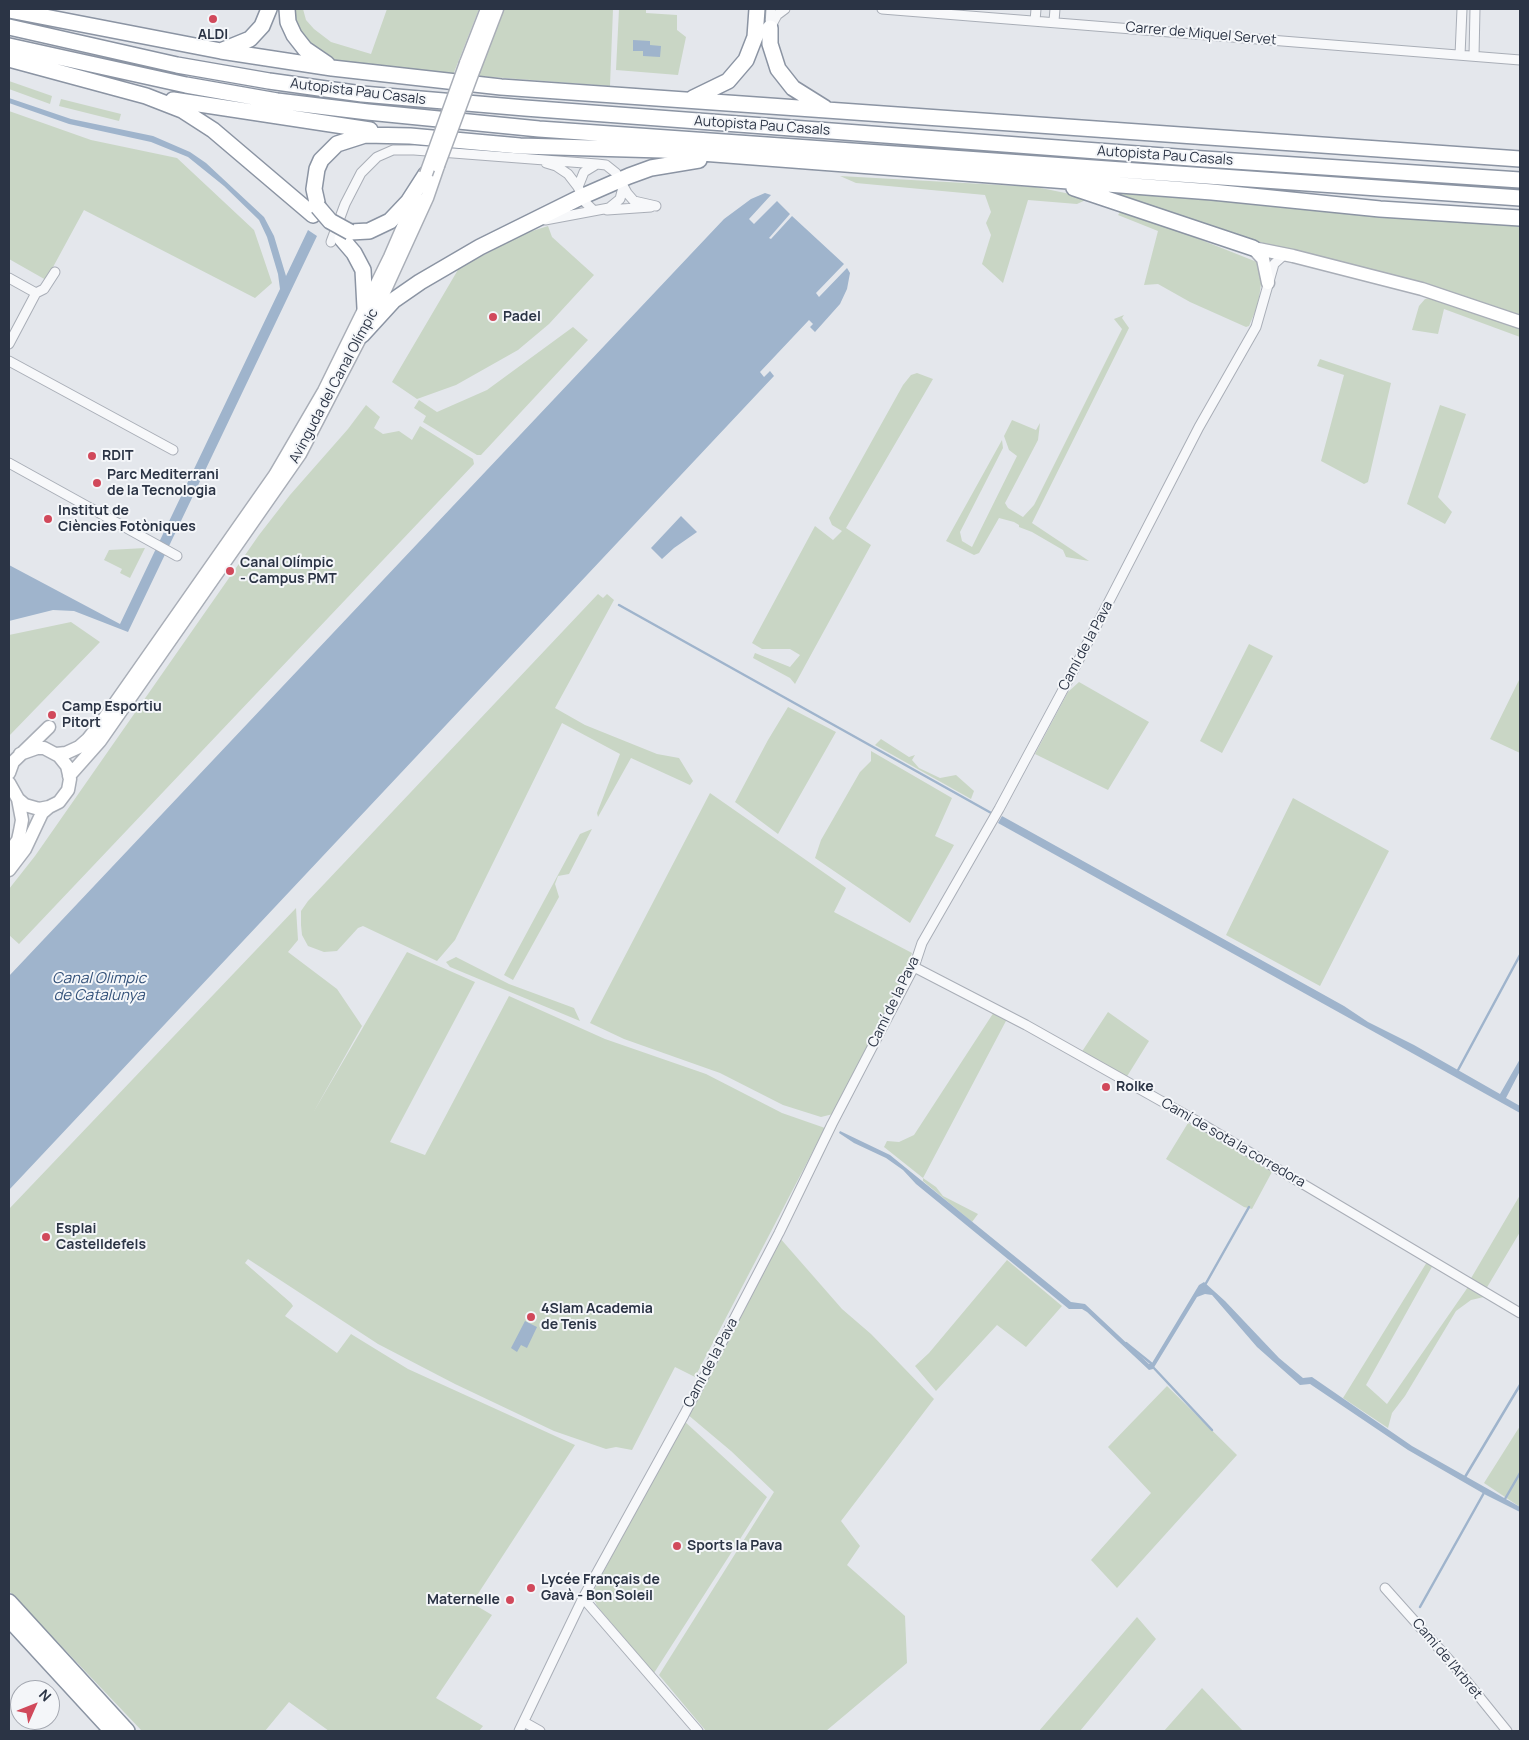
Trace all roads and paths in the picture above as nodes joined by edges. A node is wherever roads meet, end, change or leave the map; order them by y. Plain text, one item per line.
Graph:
1 (269, 9) edge
2 (287, 9) edge
3 (487, 9) edge
4 (498, 9) edge
5 (757, 9) edge
6 (771, 9) edge
7 (785, 9) edge
8 (882, 9) edge
9 (1036, 9) edge
10 (1055, 9) edge
11 (1462, 9) edge
12 (1475, 9) edge
13 (9, 10) edge
14 (1035, 21) junction
15 (1054, 22) junction
16 (9, 27) edge
17 (770, 28) junction
18 (9, 46) edge
19 (221, 51) junction
20 (1460, 55) junction
21 (1474, 56) junction
22 (9, 59) edge
23 (1520, 60) edge
24 (470, 66) junction
25 (332, 68) junction
26 (146, 96) junction
27 (684, 100) junction
28 (829, 110) junction
29 (410, 136) junction
30 (756, 158) junction
31 (1520, 159) edge
32 (533, 160) junction
33 (597, 164) junction
34 (432, 170) junction
35 (1186, 173) junction
36 (1044, 180) junction
37 (1520, 180) edge
38 (622, 183) junction
39 (580, 192) junction
40 (1520, 198) edge
41 (593, 210) junction
42 (604, 210) junction
43 (316, 211) junction
44 (1456, 214) junction
45 (1520, 218) edge
46 (521, 227) junction
47 (341, 237) junction
48 (1253, 248) junction
49 (1288, 255) junction
50 (55, 272) dead end
51 (9, 278) edge
52 (1269, 279) junction
53 (40, 291) junction
54 (365, 308) junction
55 (1520, 322) edge
56 (362, 335) junction
57 (9, 344) edge
58 (9, 361) edge
59 (173, 450) dead end
60 (9, 463) edge
61 (174, 554) dead end
62 (53, 752) junction
63 (20, 754) junction
64 (10, 768) edge
65 (69, 776) junction
66 (9, 784) edge
67 (18, 799) junction
68 (49, 808) junction
69 (9, 853) edge
70 (9, 870) edge
71 (914, 966) junction
72 (1520, 1313) edge
73 (1385, 1588) dead end
74 (583, 1598) junction
75 (9, 1602) edge
76 (9, 1619) edge
77 (524, 1722) junction
78 (112, 1731) edge
79 (127, 1731) edge
80 (519, 1731) edge
81 (540, 1731) edge
82 (698, 1731) edge
83 (1507, 1731) edge

1 - 19 highway
2 - 25 highway
3 - 24 street, Avinguda del Canal Olímpic
4 - 24 street, Avinguda del Canal Olímpic
5 - 27 highway
6 - 17 street
7 - 17 street
8 - 14 street, Carrer de Miquel Servet
9 - 14 street
10 - 15 street
11 - 20 street
12 - 21 street
13 - 19 highway
14 - 15 street, Carrer de Miquel Servet
15 - 20 street, Carrer de Miquel Servet
16 - 37 highway, Autopista Pau Casals
17 - 28 highway
18 - 35 highway, Autopista Pau Casals
19 - 25 highway
20 - 21 street, Carrer de Miquel Servet
21 - 23 street, Carrer de Miquel Servet
22 - 26 highway
24 - 34 street, Avinguda del Canal Olímpic, bridge
25 - 27 highway
26 - 29 highway
26 - 43 highway
27 - 28 highway
28 - 31 highway
29 - 30 highway
29 - 43 highway
30 - 36 highway
30 - 38 highway
32 - 33 street
32 - 39 street
32 - 47 street
33 - 38 street
33 - 39 street
34 - 47 highway
34 - 54 street, Avinguda del Canal Olímpic
34 - 56 street, Avinguda del Canal Olímpic
35 - 40 highway, Autopista Pau Casals
35 - 44 highway
36 - 44 highway
36 - 48 highway
38 - 39 highway
38 - 42 street
38 - 42 street
39 - 41 street
39 - 46 highway
41 - 42 street
41 - 46 street
43 - 47 highway, bridge
44 - 45 highway
46 - 56 highway
47 - 54 highway
48 - 49 street
48 - 52 street
49 - 52 street, Camí de la Pava
49 - 55 street
50 - 53 street
51 - 53 street
52 - 71 street, Camí de la Pava
53 - 57 street
54 - 62 street, Avinguda del Canal Olímpic
56 - 65 street, Avinguda del Canal Olímpic
58 - 59 street
60 - 61 street
62 - 63 street, Avinguda del Canal Olímpic
62 - 63 street
62 - 65 street
63 - 64 street
65 - 68 street
66 - 67 street
67 - 68 street
67 - 69 street
68 - 70 street
71 - 72 street, Camí de sota la corredora
71 - 74 street, Camí de la Pava
73 - 83 street, Camí de l'Arbret
74 - 77 street, Camí de la Pava
74 - 82 street
75 - 79 highway
76 - 78 highway
77 - 80 street, Camí de la Pava
77 - 81 street

